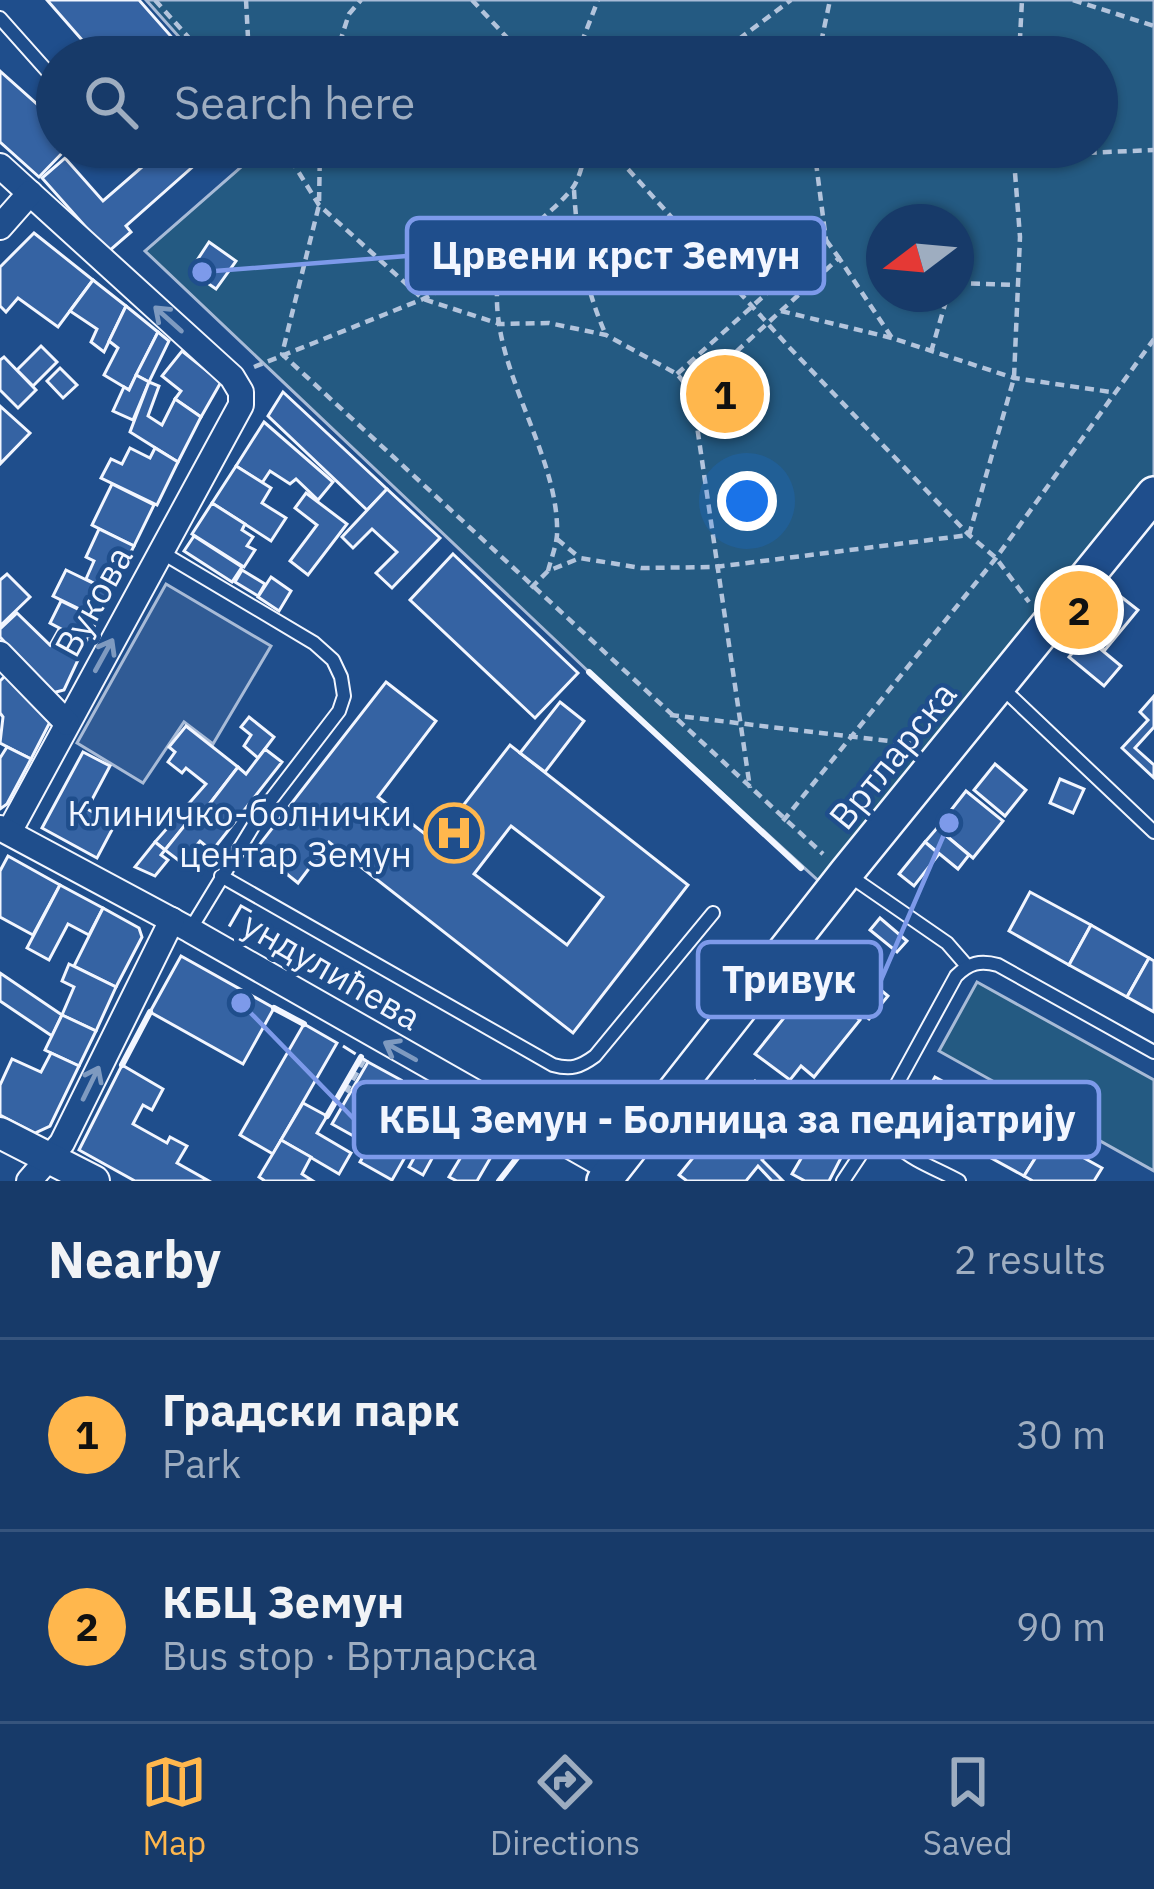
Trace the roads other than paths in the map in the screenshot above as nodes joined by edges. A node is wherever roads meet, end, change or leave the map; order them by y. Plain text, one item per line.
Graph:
1 (0, 18) edge
2 (36, 58) edge
3 (0, 166) edge
4 (30, 193) junction
5 (0, 227) edge
6 (1154, 494) edge
7 (160, 553) junction
8 (0, 654) edge
9 (998, 685) junction
10 (67, 723) junction
11 (4, 830) edge
12 (1154, 832) edge
13 (846, 874) junction
14 (221, 876) junction
15 (712, 914) dead end
16 (181, 925) junction
17 (967, 966) junction
18 (1154, 1052) edge
19 (884, 1130) junction
20 (0, 1133) edge
21 (50, 1157) junction
22 (608, 1176) edge
23 (29, 1181) edge
24 (94, 1181) edge
25 (843, 1181) edge
26 (959, 1181) edge

1 - 2 lane
3 - 4 street
4 - 5 street
7 -> 4 street, Вукова
6 - 9 main road, Вртларска
10 -> 7 street, Вукова
7 - 14 lane
8 - 10 street
9 - 12 lane, Вртларска
9 - 13 main road, Вртларска
10 - 11 street, Вукова
11 - 16 street, Гундулићева
13 - 17 lane, Вртларска
13 - 22 main road, Вртларска
14 - 15 lane
14 - 16 lane
21 -> 16 street
22 -> 16 street, Гундулићева
17 - 18 lane, Вртларска
17 - 19 lane
19 - 25 lane
19 - 26 lane
20 - 21 street
21 - 23 street
21 - 24 street

